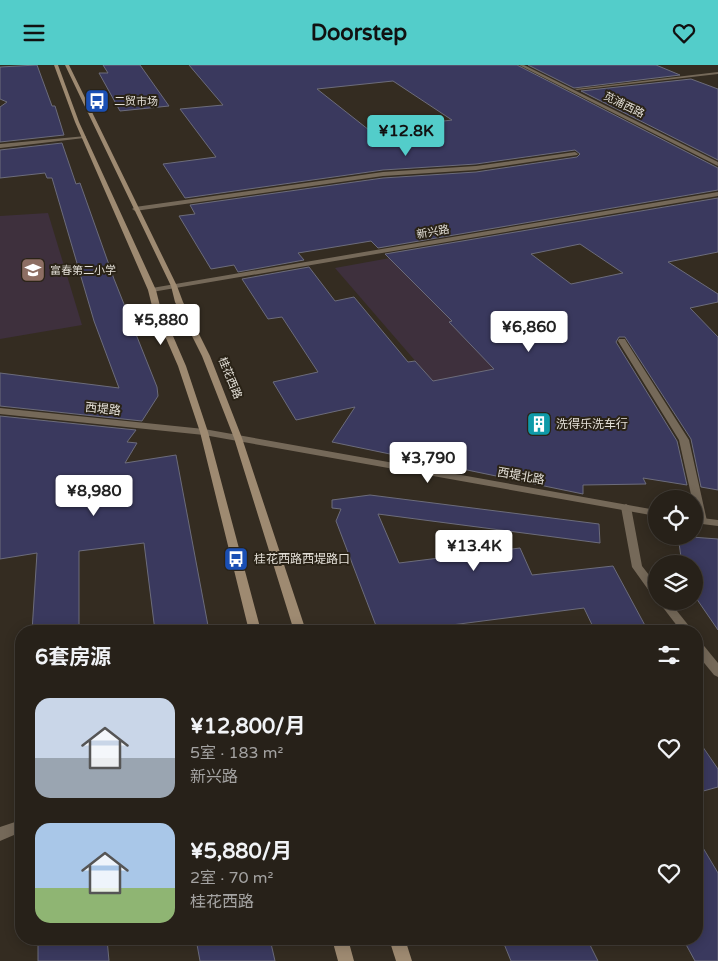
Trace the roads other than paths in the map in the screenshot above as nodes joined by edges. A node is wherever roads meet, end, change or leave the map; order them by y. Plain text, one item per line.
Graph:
1 (56, 65) edge
2 (67, 65) edge
3 (521, 65) edge
4 (529, 65) edge
5 (718, 73) edge
6 (577, 89) junction
7 (84, 137) junction
8 (0, 146) edge
9 (575, 154) dead end
10 (718, 159) edge
11 (718, 164) edge
12 (718, 194) edge
13 (135, 209) junction
14 (174, 287) junction
15 (152, 290) junction
16 (622, 341) dead end
17 (0, 411) edge
18 (204, 432) junction
19 (238, 438) junction
20 (693, 490) edge
21 (626, 507) junction
22 (648, 511) edge
23 (703, 522) edge
24 (718, 523) edge
25 (648, 581) edge
26 (670, 610) edge
27 (254, 625) edge
28 (298, 625) edge
29 (681, 625) edge
30 (703, 653) edge
31 (718, 672) edge
32 (15, 828) edge
33 (0, 834) edge
34 (342, 945) edge
35 (399, 945) edge
36 (346, 961) edge
37 (404, 961) edge

1 - 7 main road
2 - 13 main road, 桂花西路
3 - 11 street, 苋浦西路
4 - 6 street, 苋浦西路
5 - 6 street
6 - 10 street, 苋浦西路
7 - 8 street
7 - 15 main road
9 - 13 street
12 - 14 street, 新兴路
13 - 14 main road, 桂花西路
14 - 15 street, 新兴路
14 - 19 main road, 桂花西路
15 - 18 main road
16 - 20 street
17 - 18 street, 西堤路
18 - 19 street, 西堤北路
18 - 27 main road
19 - 21 street, 西堤北路
19 - 28 main road, 桂花西路
21 - 22 street, 西堤北路
21 - 25 street
23 - 24 street
26 - 29 street
30 - 31 street
32 - 33 street
34 - 36 main road
35 - 37 main road

